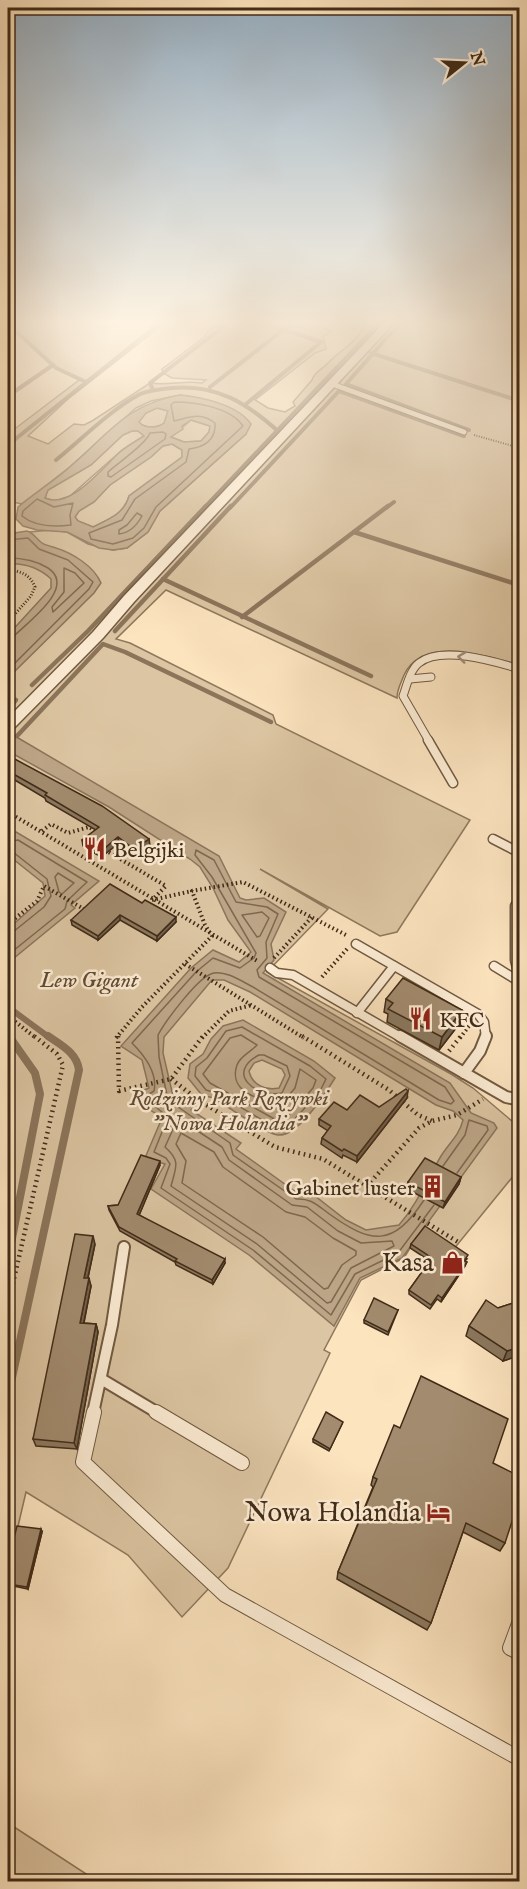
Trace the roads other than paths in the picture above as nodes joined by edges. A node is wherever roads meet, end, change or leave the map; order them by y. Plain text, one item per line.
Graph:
1 (306, 411) edge
2 (407, 411) edge
3 (464, 432) road end
4 (519, 669) edge
5 (431, 677) dead end
6 (410, 679) junction
7 (8, 726) edge
8 (453, 783) dead end
9 (493, 839) dead end
10 (519, 853) edge
11 (519, 899) edge
12 (353, 949) road end
13 (269, 964) road end
14 (394, 966) junction
15 (494, 966) dead end
16 (519, 980) edge
17 (357, 1013) junction
18 (464, 1073) junction
19 (519, 1100) edge
20 (124, 1247) dead end
21 (101, 1379) junction
22 (242, 1463) dead end
23 (519, 1621) edge
24 (519, 1653) edge
25 (519, 1759) edge

1 - 7 street
2 - 3 lane
4 -> 6 lane
5 - 6 lane
6 - 8 lane
9 - 10 lane
11 - 16 lane
12 - 14 lane
13 - 17 lane
14 - 17 lane
14 - 18 lane
15 - 16 lane
17 - 18 lane
18 - 19 lane
20 - 21 lane
21 - 22 lane
21 - 25 lane
23 - 24 lane

